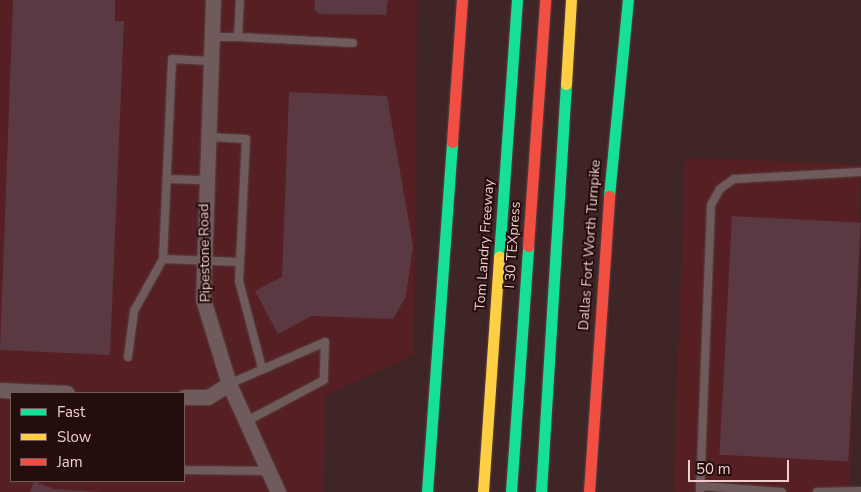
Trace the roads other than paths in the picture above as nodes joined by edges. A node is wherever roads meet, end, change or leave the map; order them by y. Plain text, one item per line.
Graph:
1 (213, 0) edge
2 (240, 0) edge
3 (462, 0) edge
4 (517, 0) edge
5 (545, 0) edge
6 (628, 0) edge
7 (572, 3) edge
8 (211, 37) junction
9 (238, 37) junction
10 (353, 42) dead end
11 (210, 61) junction
12 (207, 137) junction
13 (861, 172) edge
14 (167, 178) junction
15 (205, 180) junction
16 (163, 259) junction
17 (202, 260) junction
18 (240, 262) junction
19 (128, 357) dead end
20 (262, 368) junction
21 (229, 384) junction
22 (0, 390) edge
23 (27, 392) edge
24 (185, 397) edge
25 (247, 421) junction
26 (487, 429) junction
27 (471, 465) dead end
28 (185, 470) edge
29 (271, 471) junction
30 (700, 489) edge
31 (861, 491) edge
32 (278, 492) edge
33 (427, 492) edge
34 (483, 492) edge
35 (511, 492) edge
36 (540, 492) edge
37 (588, 492) edge
38 (782, 492) edge
39 (817, 492) edge

1 - 8 street, Pipestone Road
2 - 9 lane
3 - 33 main road
4 - 26 main road, Tom Landry Freeway
5 - 35 main road, I 30 TEXpress
6 - 37 main road, Dallas Fort Worth Turnpike
7 - 36 main road
8 - 9 lane
8 - 11 street, Pipestone Road
9 - 10 lane
11 - 12 street, Pipestone Road
11 - 14 lane
12 - 15 street, Pipestone Road
12 - 18 lane
13 - 30 lane
14 - 15 lane
14 - 16 lane
15 - 17 street, Pipestone Road
16 - 17 lane
16 - 19 lane
17 - 18 lane
17 - 21 street, Pipestone Road
18 - 20 lane
20 - 21 lane
20 - 25 lane
21 - 24 street
21 - 25 street, Pipestone Road
22 - 23 street
25 - 29 street, Pipestone Road
26 - 27 main road
26 - 34 main road, Tom Landry Freeway
28 - 29 lane
29 - 32 street, Pipestone Road
30 - 38 lane
31 - 39 lane

